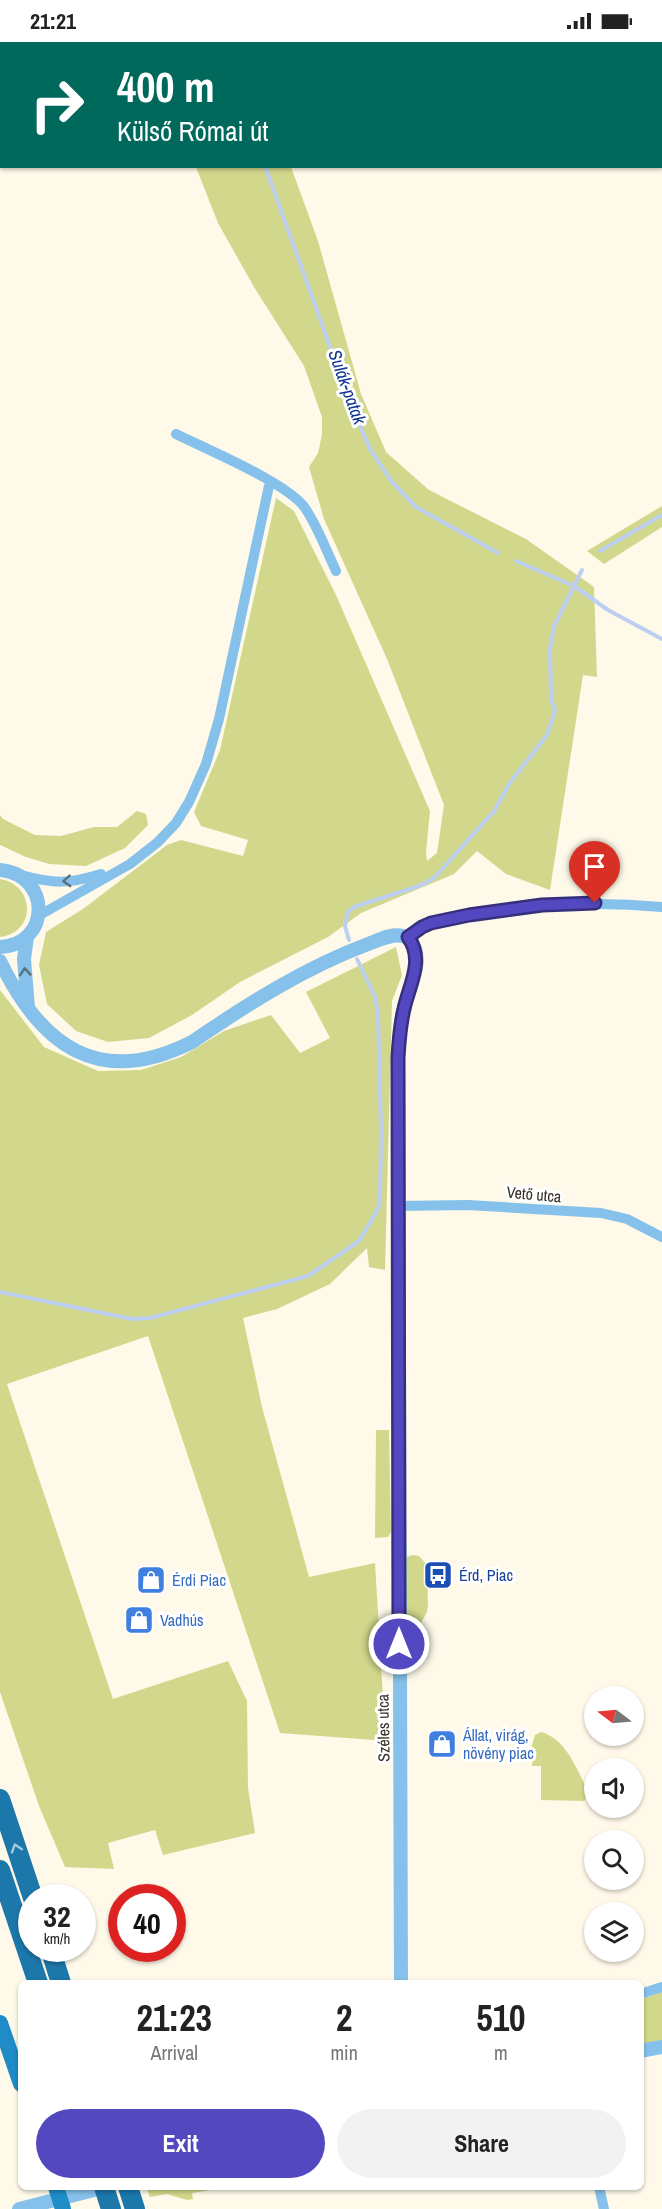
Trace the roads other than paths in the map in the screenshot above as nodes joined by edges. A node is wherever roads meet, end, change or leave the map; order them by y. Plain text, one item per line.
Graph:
1 (176, 434) dead end
2 (270, 481) junction
3 (336, 571) dead end
4 (0, 870) edge
5 (113, 872) junction
6 (21, 875) junction
7 (662, 907) edge
8 (38, 916) junction
9 (27, 937) junction
10 (408, 937) junction
11 (0, 946) edge
12 (0, 961) edge
13 (28, 1008) junction
14 (398, 1206) junction
15 (662, 1237) edge
16 (0, 1799) edge
17 (0, 1870) edge
18 (28, 1884) edge
19 (55, 1962) edge
20 (37, 1980) edge
21 (61, 1980) edge
22 (401, 1980) edge
23 (662, 1987) edge
24 (644, 1993) edge
25 (0, 2023) edge
26 (662, 2047) edge
27 (644, 2050) edge
28 (18, 2075) edge
29 (57, 2190) edge
30 (93, 2190) edge
31 (106, 2190) edge
32 (129, 2190) edge
33 (600, 2190) edge
34 (19, 2209) edge
35 (63, 2209) edge
36 (111, 2209) edge
37 (135, 2209) edge
38 (604, 2209) edge

1 - 2 street
2 - 3 street
2 - 5 street
4 - 6 street
5 -> 6 street
5 - 8 street
6 - 8 street
7 - 10 street
8 - 9 street
9 - 11 street
13 -> 9 street
10 - 13 street
10 - 14 street, Széles utca
12 - 13 street
14 - 15 street, Vető utca
14 - 22 street, Széles utca
18 -> 16 highway
17 - 20 highway
19 - 21 highway
23 - 24 street
25 - 28 main road
26 - 27 street
29 - 35 main road
30 - 34 street
31 - 36 highway
32 - 37 highway
33 - 38 street

